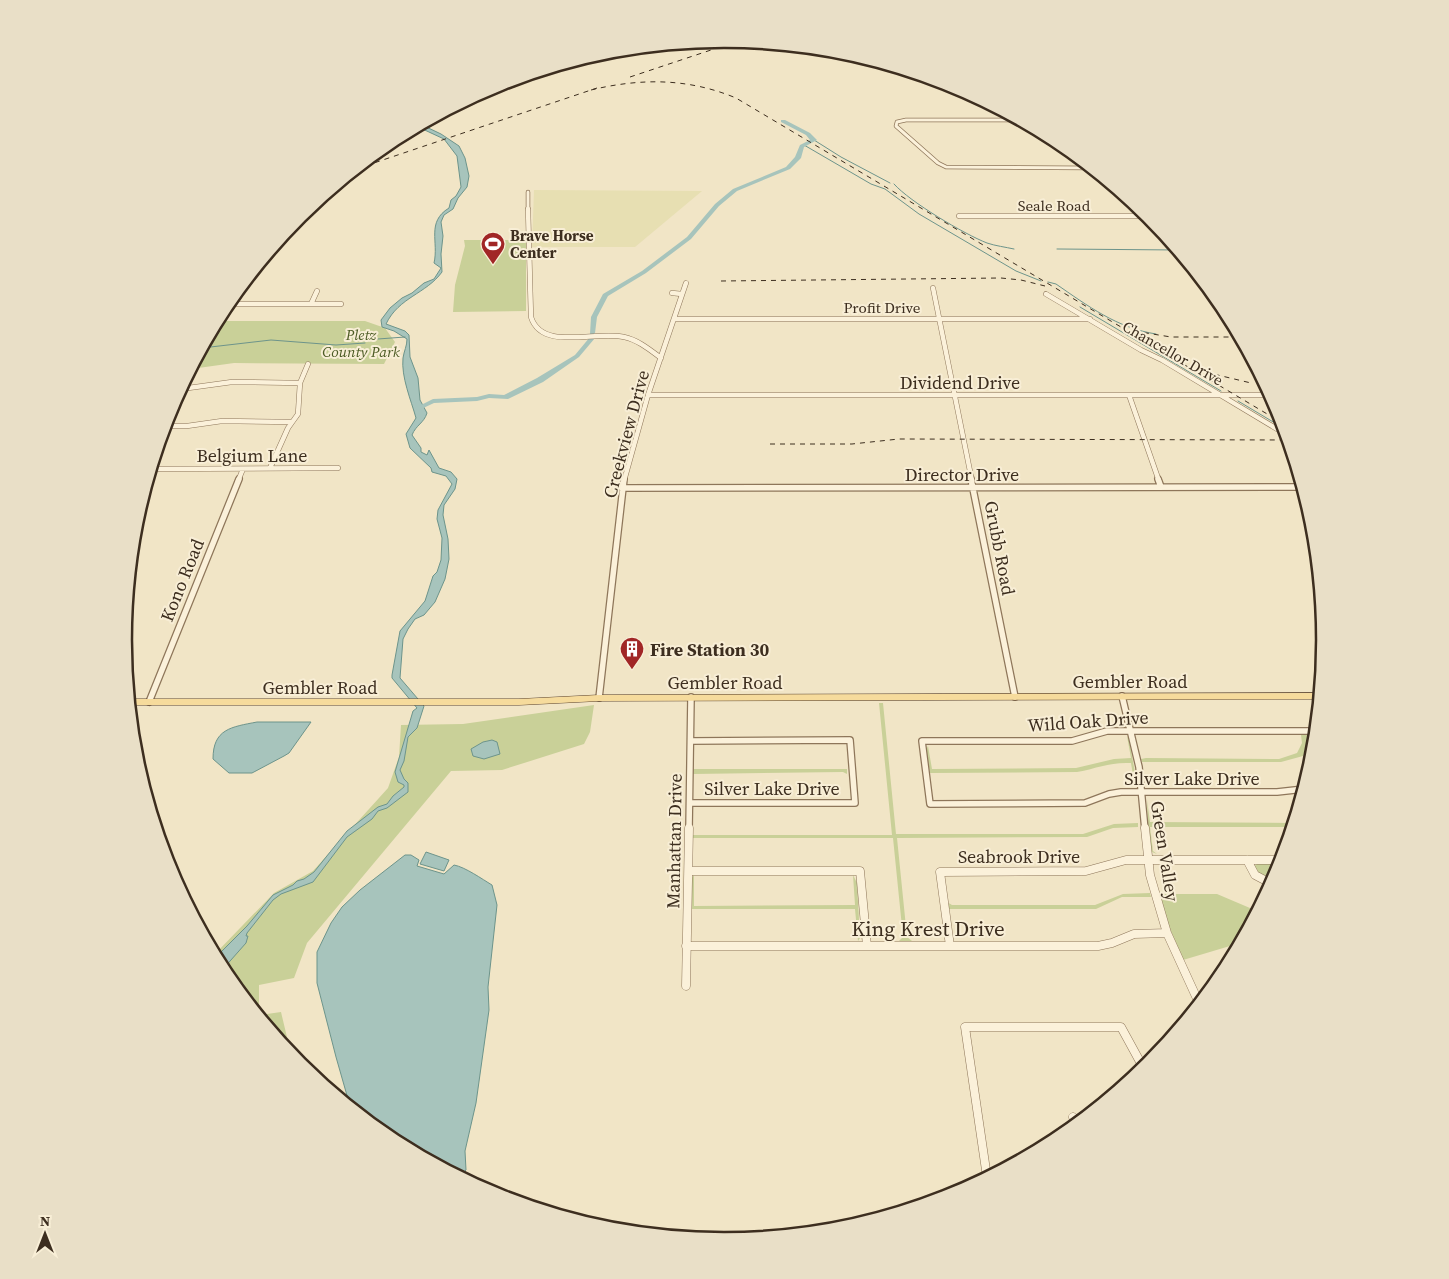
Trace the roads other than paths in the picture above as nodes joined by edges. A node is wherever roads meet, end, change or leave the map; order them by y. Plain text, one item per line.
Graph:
1 (1007, 120) edge
2 (1082, 168) edge
3 (528, 192) dead end
4 (958, 216) dead end
5 (1138, 216) edge
6 (686, 283) dead end
7 (933, 288) dead end
8 (317, 291) dead end
9 (672, 293) dead end
10 (682, 294) junction
11 (1046, 294) dead end
12 (237, 304) edge
13 (311, 304) junction
14 (341, 304) dead end
15 (674, 319) junction
16 (940, 319) junction
17 (1090, 319) junction
18 (661, 358) junction
19 (308, 364) dead end
20 (300, 383) junction
21 (190, 388) edge
22 (648, 395) junction
23 (955, 395) junction
24 (1129, 395) junction
25 (1223, 395) junction
26 (1263, 395) edge
27 (292, 422) junction
28 (173, 426) edge
29 (1277, 429) edge
30 (158, 468) edge
31 (270, 468) junction
32 (338, 468) dead end
33 (243, 469) junction
34 (1161, 487) junction
35 (1296, 487) edge
36 (622, 488) junction
37 (974, 488) junction
38 (1122, 696) junction
39 (1313, 696) edge
40 (691, 697) junction
41 (1015, 697) junction
42 (599, 698) junction
43 (136, 702) edge
44 (149, 702) junction
45 (1132, 731) junction
46 (1309, 731) edge
47 (691, 741) junction
48 (1297, 790) edge
49 (1141, 793) junction
50 (690, 803) junction
51 (930, 804) joint
52 (1148, 860) junction
53 (1247, 860) junction
54 (1273, 860) edge
55 (689, 871) junction
56 (1265, 880) edge
57 (1167, 933) junction
58 (686, 946) junction
59 (867, 946) junction
60 (950, 946) junction
61 (686, 986) dead end
62 (1196, 997) edge
63 (1140, 1061) edge
64 (986, 1170) edge

1 - 2 street
3 - 18 street, Creekview Drive
4 - 5 street, Seale Road
6 - 10 street
7 - 16 street, Grubb Road
8 - 13 street
9 - 10 street
10 - 15 street
11 - 17 street, Chancellor Drive
12 - 13 street
13 - 14 street
15 - 16 street, Profit Drive
15 - 18 street
16 - 17 street, Profit Drive
16 - 23 street, Grubb Road
17 - 25 street, Chancellor Drive
18 - 22 street, Creekview Drive
19 - 20 street
20 - 21 street
20 - 27 street
22 - 23 street, Dividend Drive
22 - 36 street, Creekview Drive
23 - 24 street, Dividend Drive
23 - 37 street, Grubb Road
24 - 25 street, Dividend Drive
24 - 34 street
25 - 26 street, Dividend Drive
25 - 29 street, Chancellor Drive
27 - 28 street
27 - 31 street
30 - 33 street, Belgium Lane
31 - 32 street, Belgium Lane
31 - 33 street, Belgium Lane
33 - 44 street, Kono Road
34 - 35 street, Director Drive
34 - 37 street, Director Drive
36 - 37 street, Director Drive
36 - 42 street, Creekview Drive
37 - 41 street, Grubb Road
38 - 39 main road, Gembler Road
38 - 41 main road, Gembler Road
38 - 45 street, Green Valley
40 - 41 main road, Gembler Road
40 - 42 main road, Gembler Road
40 - 47 street, Manhattan Drive
42 - 44 main road, Gembler Road
43 - 44 main road, Gembler Road
45 - 46 street, Wild Oak Drive
45 - 49 street, Green Valley
45 - 51 street, Wild Oak Drive
47 - 50 street, Manhattan Drive
47 - 50 street, Silver Lake Drive
48 - 49 street, Silver Lake Drive
49 - 51 street, Silver Lake Drive
49 - 52 street, Green Valley
50 - 55 street, Manhattan Drive
52 - 53 street, Seabrook Drive
52 - 57 street, Green Valley
52 - 60 street, Seabrook Drive
53 - 54 street, Seabrook Drive
53 - 56 street
55 - 58 street, Manhattan Drive
55 - 59 street
57 - 60 street, King Krest Drive
57 - 62 street, Green Valley
58 - 59 street, King Krest Drive
58 - 61 street, Manhattan Drive
59 - 60 street, King Krest Drive
63 - 64 street

